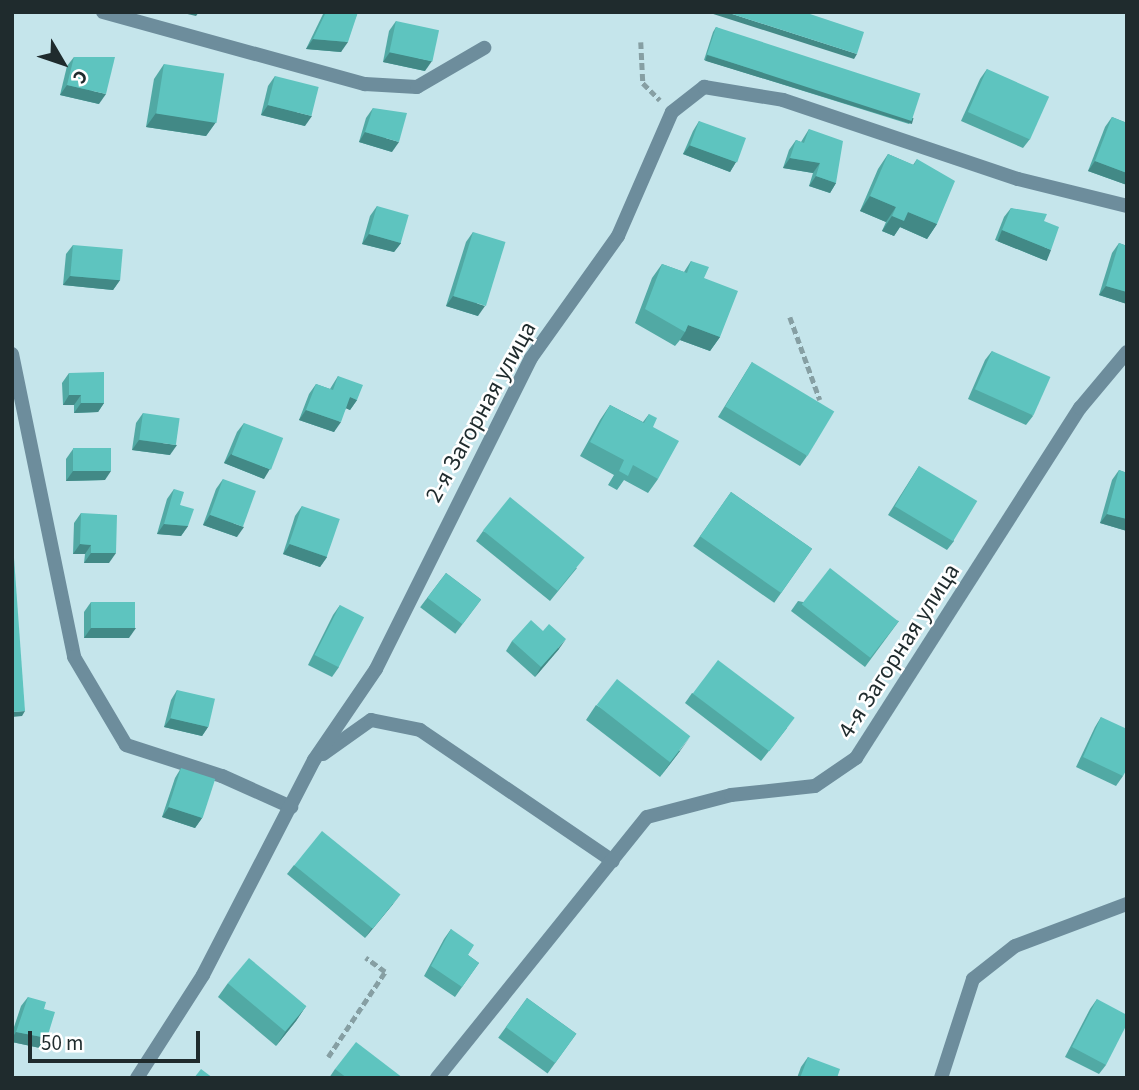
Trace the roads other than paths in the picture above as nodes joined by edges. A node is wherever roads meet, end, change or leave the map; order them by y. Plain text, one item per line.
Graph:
1 (103, 12) edge
2 (484, 48) dead end
3 (1127, 206) edge
4 (1127, 352) edge
5 (12, 354) edge
6 (314, 760) junction
7 (291, 807) junction
8 (613, 861) junction
9 (1127, 904) edge
10 (137, 1078) edge
11 (437, 1078) edge
12 (941, 1078) edge

1 - 2 street
3 - 6 street, 2-я Загорная улица
4 - 8 street, 4-я Загорная улица
5 - 7 street
6 - 7 street, 2-я Загорная улица
6 - 8 street
7 - 10 street, 2-я Загорная улица
8 - 11 street, 4-я Загорная улица
9 - 12 street

